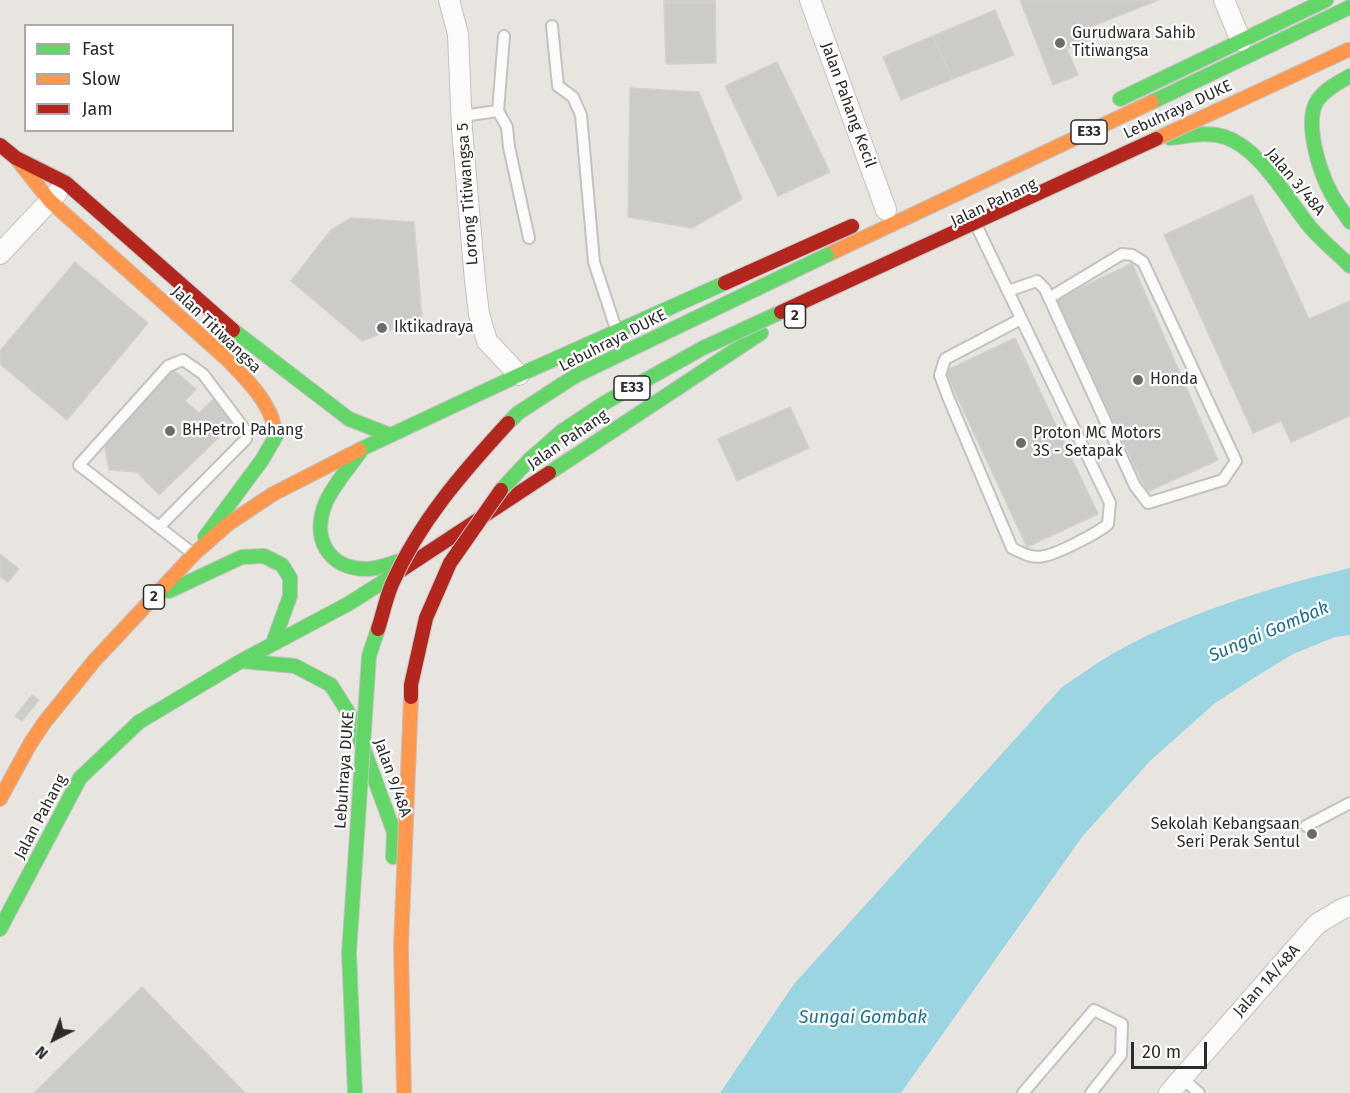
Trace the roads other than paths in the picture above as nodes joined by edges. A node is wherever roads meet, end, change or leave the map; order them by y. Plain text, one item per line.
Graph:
1 (449, 0) edge
2 (810, 0) edge
3 (1224, 0) edge
4 (1326, 0) edge
5 (1350, 7) edge
6 (552, 26) dead end
7 (504, 36) dead end
8 (1241, 41) junction
9 (1350, 48) edge
10 (1350, 76) edge
11 (1112, 103) dead end
12 (498, 111) junction
13 (462, 116) junction
14 (1170, 138) junction
15 (0, 145) edge
16 (16, 158) junction
17 (66, 183) junction
18 (50, 201) junction
19 (881, 212) joint
20 (1350, 222) edge
21 (978, 229) junction
22 (529, 238) dead end
23 (0, 254) edge
24 (1350, 266) edge
25 (1008, 291) junction
26 (1048, 298) junction
27 (1021, 319) junction
28 (618, 332) junction
29 (519, 375) junction
30 (390, 435) junction
31 (360, 451) junction
32 (160, 526) junction
33 (430, 552) junction
34 (194, 554) junction
35 (150, 601) junction
36 (273, 643) junction
37 (241, 661) junction
38 (0, 799) edge
39 (1350, 803) edge
40 (1306, 826) dead end
41 (1350, 906) edge
42 (0, 929) edge
43 (389, 1041) dead end
44 (1175, 1086) edge
45 (355, 1093) edge
46 (404, 1093) edge
47 (1023, 1093) edge
48 (1091, 1093) edge
49 (1199, 1093) edge

1 - 13 street, Lorong Titiwangsa 5
2 - 19 street, Jalan Pahang Kecil
3 - 8 street
4 - 8 main road
5 - 45 main road, Lebuhraya DUKE / E33, bridge
6 - 28 lane
7 - 12 lane
8 - 11 main road
9 - 14 main road, Jalan Pahang / 2
9 - 46 main road, Lebuhraya DUKE / E33, bridge
10 - 20 main road, Jalan 3/48A
12 - 13 lane
12 - 22 lane
13 - 29 street, Lorong Titiwangsa 5
14 - 21 main road, Jalan Pahang / 2
14 - 24 main road, Jalan 3/48A
15 - 16 main road, Jalan Titiwangsa
16 - 17 main road, Jalan Titiwangsa
16 - 18 main road, Jalan Titiwangsa
17 - 18 street
17 - 30 main road, Jalan Titiwangsa
18 - 23 street
18 - 34 main road, Jalan Titiwangsa
19 - 28 main road, 2
21 - 25 lane
21 - 33 main road, Jalan Pahang / 2
25 - 26 lane
25 - 27 lane
26 - 26 lane
27 - 27 lane
28 - 29 main road, 2
29 - 30 main road, 2
30 - 31 main road, 2
31 - 33 main road
31 - 34 main road, 2
32 - 32 lane
32 - 34 lane
33 - 36 main road, Jalan Pahang / 2
34 - 35 main road, 2
35 - 36 main road
35 - 38 main road, 2
36 - 37 main road, Jalan Pahang / 2
37 - 42 main road, Jalan Pahang / 2
37 - 43 main road, Jalan 9/48A
39 - 40 lane
41 - 44 street, Jalan 1A/48A
44 - 49 lane
47 - 48 lane

